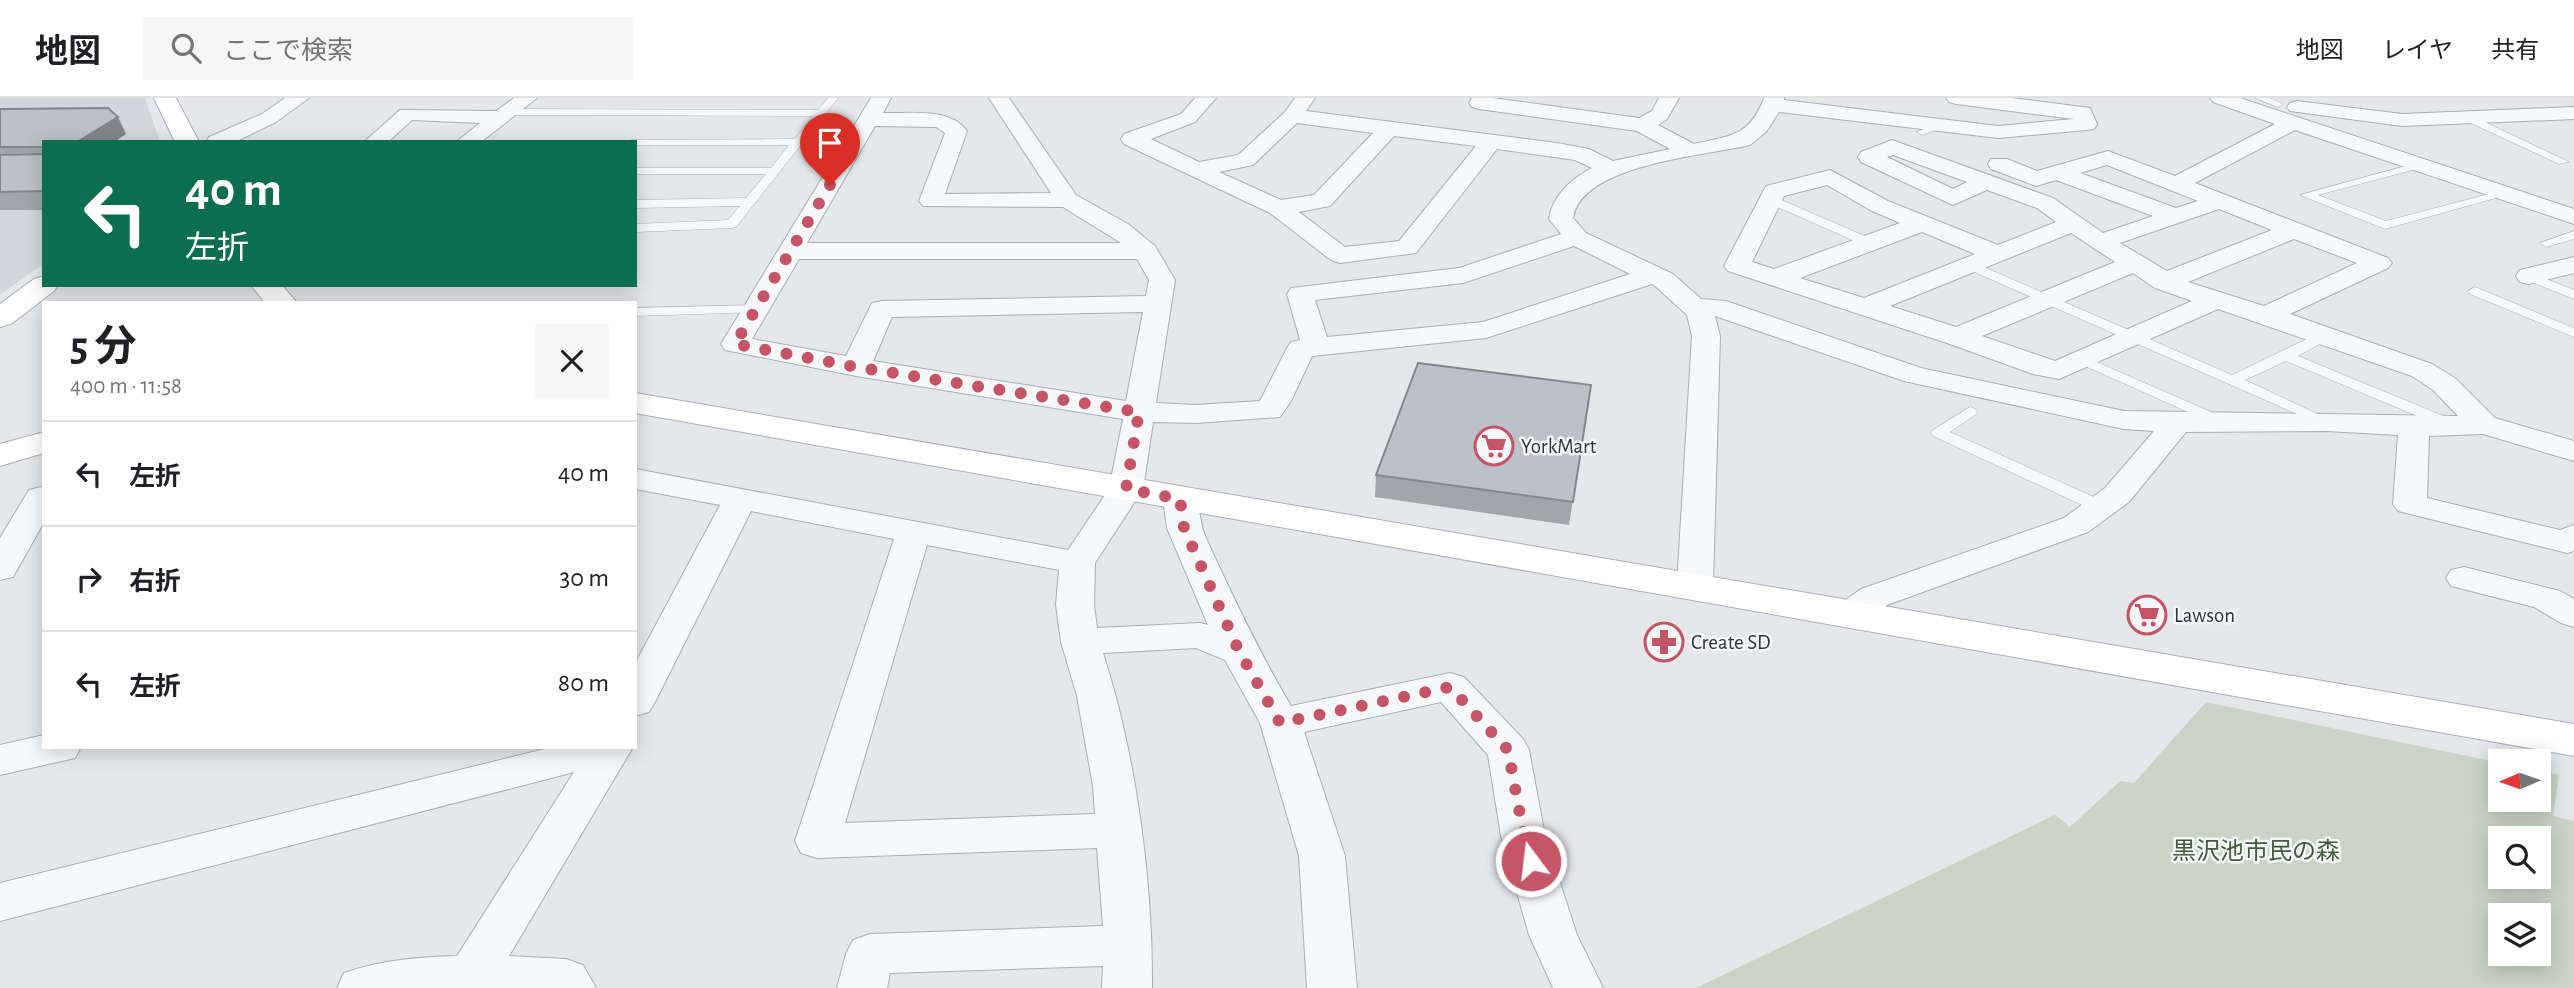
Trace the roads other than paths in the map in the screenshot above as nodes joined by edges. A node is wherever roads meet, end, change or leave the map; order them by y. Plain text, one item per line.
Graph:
1 (165, 98) edge
2 (299, 98) edge
3 (527, 98) edge
4 (593, 98) edge
5 (833, 98) edge
6 (881, 98) edge
7 (999, 98) edge
8 (1206, 98) edge
9 (1483, 98) edge
10 (1669, 98) edge
11 (1956, 98) edge
12 (2222, 98) edge
13 (2269, 101) edge
14 (1772, 102) edge
15 (1298, 107) edge
16 (1873, 108) edge
17 (575, 112) junction
18 (666, 112) junction
19 (822, 113) junction
20 (2574, 113) edge
21 (504, 114) junction
22 (2466, 117) junction
23 (869, 120) junction
24 (2293, 123) junction
25 (1642, 125) junction
26 (1389, 128) junction
27 (186, 140) edge
28 (221, 140) edge
29 (377, 140) edge
30 (470, 140) edge
31 (1492, 141) junction
32 (637, 142) edge
33 (797, 142) junction
34 (637, 143) edge
35 (1691, 150) junction
36 (2563, 162) dead end
37 (2420, 165) junction
38 (1610, 168) junction
39 (1196, 169) junction
40 (637, 171) edge
41 (774, 171) junction
42 (2058, 173) junction
43 (2176, 184) junction
44 (2504, 194) junction
45 (1770, 199) junction
46 (1068, 200) junction
47 (931, 201) junction
48 (2220, 201) junction
49 (749, 202) junction
50 (637, 204) edge
51 (1279, 208) junction
52 (2176, 216) junction
53 (2574, 217) edge
54 (1922, 223) junction
55 (2075, 223) junction
56 (637, 228) edge
57 (2294, 230) junction
58 (2574, 234) edge
59 (1577, 238) junction
60 (2100, 242) junction
61 (1870, 243) junction
62 (2546, 243) dead end
63 (791, 251) junction
64 (909, 251) junction
65 (1146, 251) junction
66 (1998, 254) junction
67 (2134, 263) junction
68 (1970, 265) junction
69 (2574, 265) edge
70 (1653, 275) junction
71 (2529, 276) joint
72 (1774, 278) junction
73 (2164, 282) junction
74 (42, 286) edge
75 (2476, 292) dead end
76 (2574, 295) edge
77 (2049, 299) junction
78 (2216, 300) junction
79 (1158, 304) junction
80 (1695, 307) junction
81 (1865, 307) junction
82 (756, 309) junction
83 (637, 312) edge
84 (2267, 315) junction
85 (0, 318) edge
86 (2574, 333) edge
87 (2326, 335) junction
88 (2135, 336) junction
89 (1957, 337) junction
90 (1316, 346) junction
91 (2286, 356) junction
92 (2083, 359) junction
93 (856, 367) junction
94 (2233, 380) junction
95 (637, 403) edge
96 (1139, 412) junction
97 (1970, 412) dead end
98 (2327, 422) junction
99 (2177, 423) junction
100 (2224, 423) junction
101 (2469, 426) junction
102 (2414, 427) junction
103 (42, 431) edge
104 (0, 442) edge
105 (42, 443) edge
106 (2574, 451) edge
107 (0, 455) edge
108 (637, 479) edge
109 (1126, 489) junction
110 (42, 496) edge
111 (741, 498) junction
112 (1180, 499) junction
113 (2101, 507) junction
114 (0, 510) edge
115 (914, 532) junction
116 (2574, 535) edge
117 (1077, 563) junction
118 (0, 569) edge
119 (2464, 578) dead end
120 (1695, 585) junction
121 (1850, 614) junction
122 (2574, 615) edge
123 (1080, 642) junction
124 (1239, 651) junction
125 (637, 698) edge
126 (1280, 723) junction
127 (2574, 740) edge
128 (51, 749) edge
129 (607, 749) edge
130 (610, 749) edge
131 (0, 760) edge
132 (1118, 830) junction
133 (0, 902) edge
134 (1128, 967) edge
135 (472, 974) junction
136 (362, 988) edge
137 (571, 988) edge
138 (862, 988) edge
139 (1332, 988) edge
140 (1578, 988) edge

1 - 27 street
2 - 28 street
3 - 21 street
4 - 17 lane
5 - 19 lane
6 - 23 street
7 - 46 street
8 - 39 street
9 - 25 street
10 - 25 street
11 - 16 street
12 - 13 street
12 - 24 street
13 - 22 street
14 - 16 street
14 - 35 street
15 - 26 street
15 - 39 street
17 - 18 lane
17 - 21 lane
18 - 19 lane
18 - 32 lane
19 - 33 lane
20 - 22 street
21 - 29 street
21 - 30 street
22 - 36 lane
23 - 47 street
23 - 63 street
24 - 37 street
24 - 43 street
25 - 35 street
26 - 31 street
26 - 51 street
31 - 38 street
31 - 51 street
33 - 34 lane
33 - 41 lane
35 - 38 street
37 - 44 street
37 - 44 lane
38 - 59 street
39 - 51 street
40 - 41 lane
41 - 49 lane
42 - 43 street
42 - 52 street
42 - 55 street
43 - 48 street
44 - 53 street
45 - 54 street
45 - 61 lane
45 - 72 street
46 - 47 street
46 - 65 street
47 - 64 street
48 - 52 street
48 - 57 street
49 - 50 lane
49 - 56 lane
52 - 60 street
54 - 61 street
54 - 66 street
55 - 60 street
55 - 66 street
57 - 73 street
57 - 84 street
58 - 62 lane
59 - 70 street
59 - 90 street
60 - 67 street
61 - 72 street
63 - 64 street
63 - 82 street
64 - 65 street
65 - 79 street
66 - 68 street
67 - 73 street
67 - 77 street
68 - 77 lane
68 - 81 street
69 - 71 street
70 - 80 street
70 - 90 street
71 - 76 lane
72 - 81 street
73 - 78 street
74 - 85 street
75 - 86 lane
77 - 88 lane
77 - 89 street
78 - 84 street
78 - 88 street
79 - 93 street
79 - 96 street
80 - 99 street
80 - 120 street
81 - 89 street
82 - 83 lane
82 - 93 street
84 - 87 street
87 - 91 lane
87 - 101 street
88 - 92 street
88 - 94 lane
89 - 92 street
90 - 96 street
91 - 94 lane
91 - 101 lane
92 - 100 lane
93 - 96 street
94 - 98 lane
95 - 109 street
96 - 109 street
97 - 113 lane
98 - 100 street
98 - 102 street
99 - 100 street
99 - 113 street
101 - 102 street
101 - 106 street
102 - 116 street
103 - 104 street
105 - 107 street
108 - 111 street
109 - 112 street
109 - 117 street
110 - 114 street
110 - 118 street
111 - 115 street
111 - 125 street
112 - 120 street
112 - 124 street
113 - 121 street
115 - 117 street
115 - 132 street
117 - 123 street
119 - 122 street
120 - 121 street
121 - 127 street
123 - 124 street
123 - 132 street
124 - 126 street
126 - 139 street
126 - 140 street
128 - 131 street
129 - 133 street
130 - 135 street
132 - 134 street
134 - 138 street
135 - 136 street
135 - 137 street

